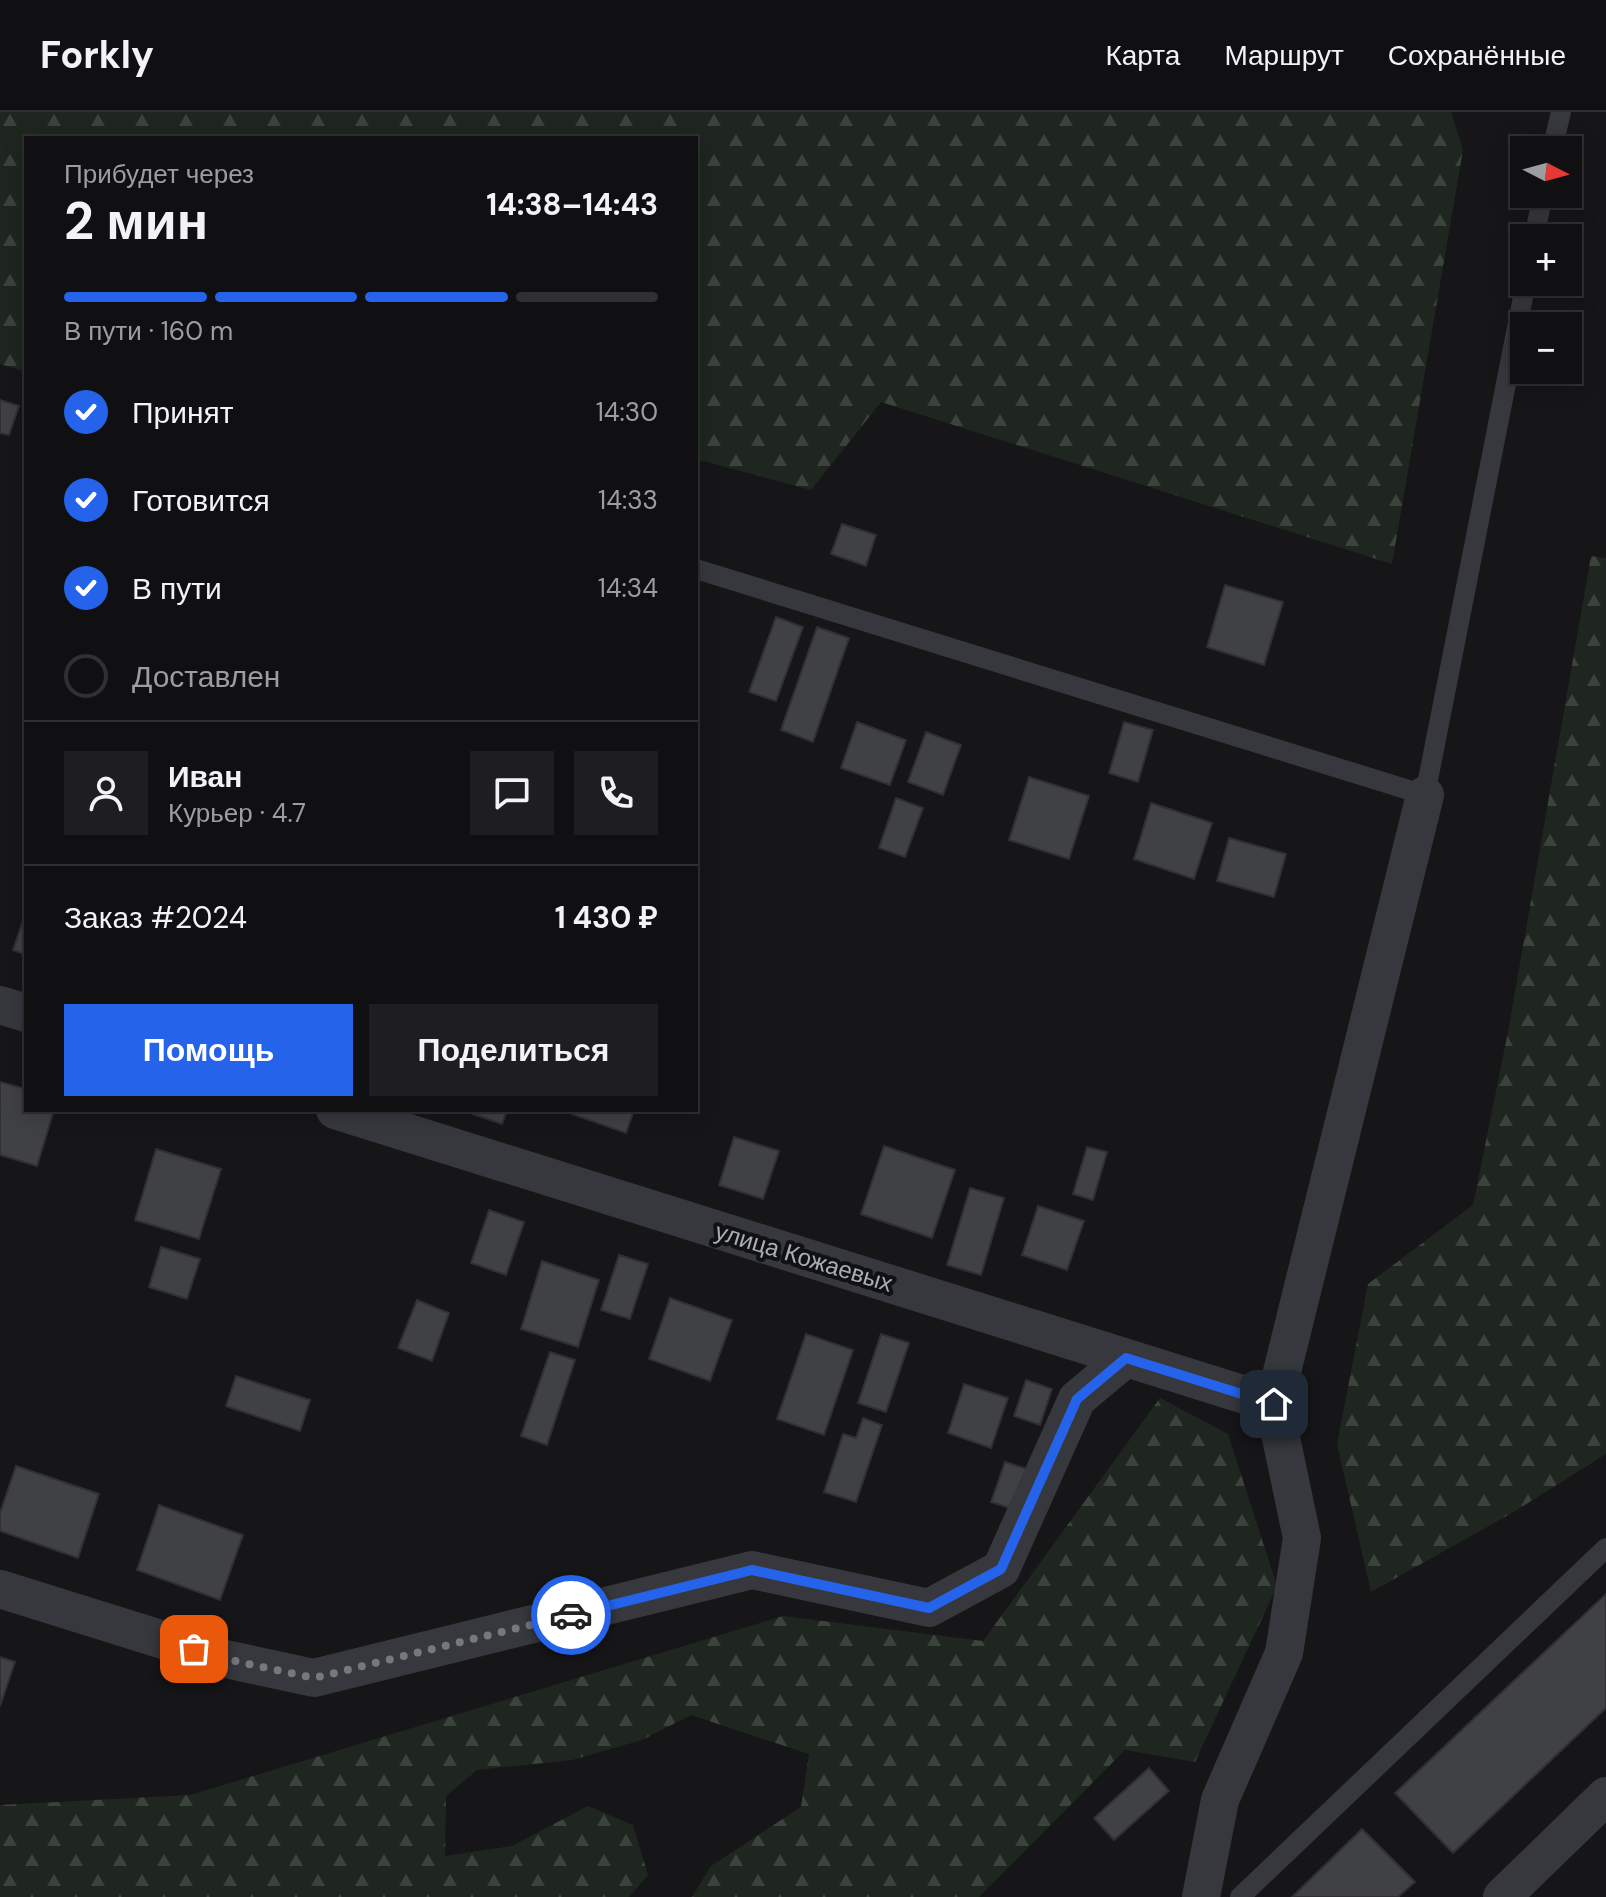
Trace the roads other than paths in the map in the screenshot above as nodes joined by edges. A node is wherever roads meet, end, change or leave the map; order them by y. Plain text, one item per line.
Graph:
1 (1561, 112) edge
2 (1555, 136) edge
3 (1523, 296) edge
4 (698, 570) edge
5 (1425, 795) junction
6 (0, 1005) edge
7 (24, 1012) edge
8 (341, 1112) edge
9 (1126, 1358) junction
10 (1274, 1404) junction
11 (1606, 1548) edge
12 (0, 1589) edge
13 (1606, 1796) edge
14 (1201, 1897) edge
15 (1240, 1897) edge
16 (1502, 1897) edge

1 - 2 lane
3 - 5 lane
4 - 5 lane
5 - 10 street
6 - 7 street
8 - 9 street, улица Кожаевых
9 - 10 street, улица Кожаевых
9 - 12 street
10 - 14 street
11 - 15 lane
13 - 16 street

